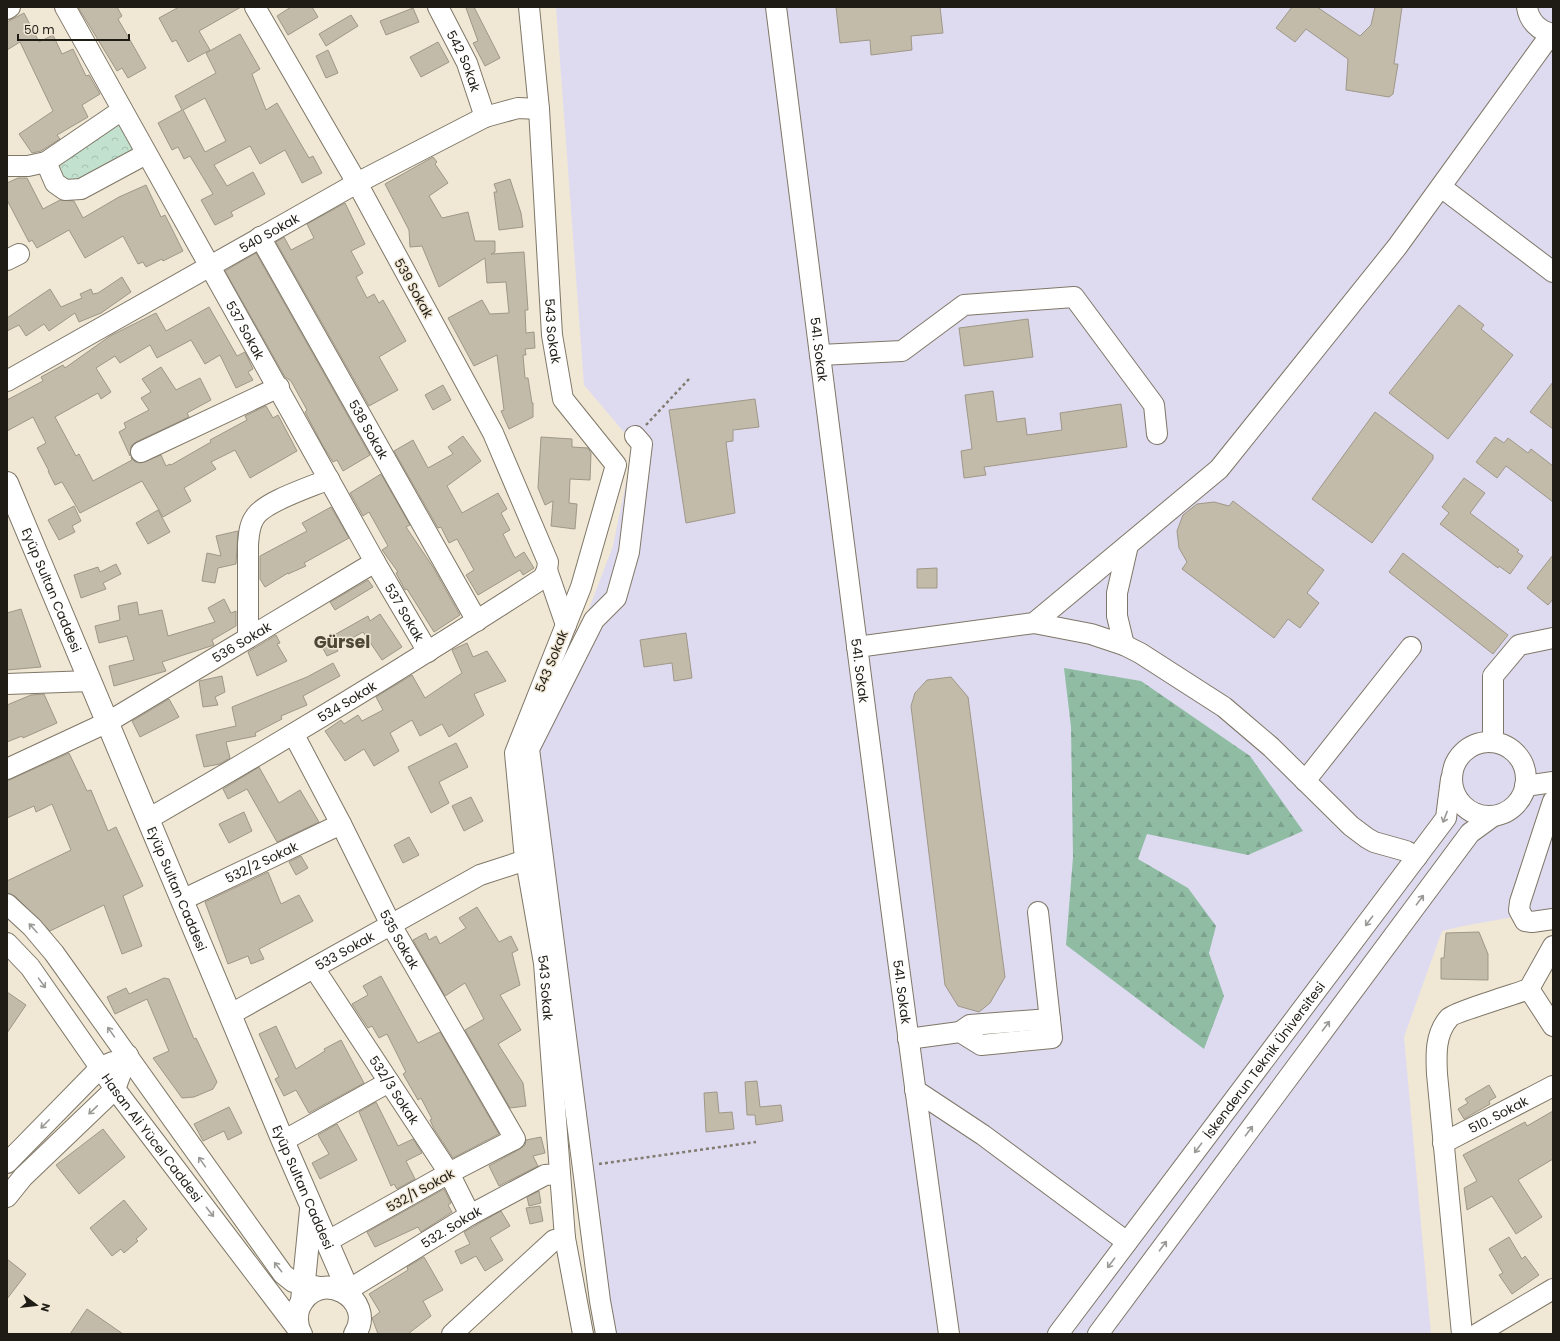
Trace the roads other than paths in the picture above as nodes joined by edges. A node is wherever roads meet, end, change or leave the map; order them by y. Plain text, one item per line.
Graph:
1 (10, 7) edge
2 (65, 7) edge
3 (254, 7) edge
4 (438, 7) edge
5 (529, 7) edge
6 (776, 7) edge
7 (1527, 7) edge
8 (7, 9) edge
9 (1552, 34) edge
10 (539, 109) junction
11 (122, 110) junction
12 (485, 117) junction
13 (146, 154) junction
14 (46, 162) junction
15 (7, 166) edge
16 (357, 183) junction
17 (1441, 187) junction
18 (260, 238) junction
19 (210, 267) junction
20 (1553, 272) edge
21 (820, 355) junction
22 (7, 381) edge
23 (279, 387) junction
24 (1157, 434) dead end
25 (635, 436) road end
26 (141, 452) dead end
27 (329, 479) junction
28 (7, 483) edge
29 (1128, 545) junction
30 (376, 562) junction
31 (545, 574) junction
32 (477, 621) junction
33 (1034, 623) junction
34 (566, 625) junction
35 (248, 638) junction
36 (1553, 638) edge
37 (1124, 645) junction
38 (857, 647) junction
39 (1411, 647) dead end
40 (428, 652) junction
41 (90, 681) junction
42 (7, 684) edge
43 (108, 722) junction
44 (294, 735) junction
45 (1493, 742) junction
46 (7, 769) edge
47 (1451, 779) junction
48 (1305, 781) junction
49 (1553, 782) edge
50 (1525, 786) junction
51 (1553, 801) edge
52 (1492, 817) junction
53 (148, 820) junction
54 (341, 824) junction
55 (1417, 857) junction
56 (526, 860) junction
57 (182, 900) junction
58 (7, 904) edge
59 (1038, 912) dead end
60 (1553, 918) edge
61 (391, 925) junction
62 (7, 943) edge
63 (1553, 946) edge
64 (314, 968) junction
65 (1529, 988) junction
66 (230, 1014) junction
67 (1553, 1026) edge
68 (908, 1039) junction
69 (128, 1055) junction
70 (101, 1068) junction
71 (389, 1082) junction
72 (1553, 1086) edge
73 (115, 1089) junction
74 (915, 1090) junction
75 (515, 1139) joint
76 (283, 1140) junction
77 (1443, 1143) junction
78 (9, 1157) edge
79 (449, 1173) junction
80 (560, 1174) junction
81 (7, 1197) edge
82 (311, 1207) junction
83 (470, 1215) junction
84 (566, 1238) junction
85 (326, 1242) junction
86 (1127, 1242) junction
87 (1553, 1288) edge
88 (310, 1291) junction
89 (348, 1292) junction
90 (359, 1330) edge
91 (300, 1333) edge
92 (452, 1334) edge
93 (583, 1334) edge
94 (606, 1334) edge
95 (949, 1334) edge
96 (1058, 1334) edge
97 (1098, 1334) edge
98 (1462, 1334) edge
99 (1477, 1334) edge

1 - 8 street
2 - 11 street, 537 Sokak
3 - 16 street, 539 Sokak
4 - 12 street, 542 Sokak
5 - 10 street, 543 Sokak
6 - 21 street, 541. Sokak
7 - 9 street
9 - 17 street
10 - 12 street, 540 Sokak
10 - 34 street, 543 Sokak
11 - 13 street, 537 Sokak
11 - 14 street
12 - 16 street, 540 Sokak
13 - 14 street
13 - 19 street, 537 Sokak
14 - 15 street
16 - 18 street, 540 Sokak
16 - 31 street, 539 Sokak
17 - 20 street
17 - 29 street
18 - 19 street, 540 Sokak
18 - 32 street, 538 Sokak
19 - 22 street, 540 Sokak
19 - 23 street, 537 Sokak
21 - 24 street
21 - 38 street, 541. Sokak
23 - 26 street
23 - 27 street, 537 Sokak
25 - 94 street
27 - 30 street, 537 Sokak
27 - 35 street
28 - 41 main road, Eyüp Sultan Caddesi
29 - 33 street
29 - 37 street
30 - 35 street, 536 Sokak
30 - 40 street, 537 Sokak
31 - 32 street, 534 Sokak
31 - 34 street, 539 Sokak
32 - 40 street, 534 Sokak
33 - 37 street
33 - 38 street
34 - 56 street, 543 Sokak
35 - 43 street, 536 Sokak
36 - 45 street
37 - 48 street
38 - 68 street, 541. Sokak
39 - 48 street
40 - 44 street, 534 Sokak
41 - 42 street
41 - 43 main road, Eyüp Sultan Caddesi
43 - 46 street, 536 Sokak
43 - 53 main road, Eyüp Sultan Caddesi
44 - 53 street, 534 Sokak
44 - 54 street, 535 Sokak
45 - 47 street
45 - 50 street
47 - 52 street
47 -> 55 street, İskenderun Teknik Üniversitesi
48 - 55 street
49 - 50 street
50 - 52 street
51 - 60 street
97 -> 52 street
53 - 57 main road, Eyüp Sultan Caddesi
54 - 57 street, 532/2 Sokak
54 - 61 street, 535 Sokak
55 -> 86 street, İskenderun Teknik Üniversitesi
56 - 61 street, 533 Sokak
56 - 80 street, 543 Sokak
57 - 66 main road, Eyüp Sultan Caddesi
69 -> 58 street
59 - 68 street
61 - 64 street, 533 Sokak
61 - 75 street, 535 Sokak
62 -> 70 street, Hasan Ali Yücel Caddesi
63 - 65 street
64 - 66 street, 533 Sokak
64 - 71 street, 532/3 Sokak
65 - 67 street
65 - 77 street
66 - 76 main road, Eyüp Sultan Caddesi
68 - 74 street, 541. Sokak
69 - 70 street
69 - 73 street
88 -> 69 street
70 - 73 street, Hasan Ali Yücel Caddesi
70 -> 78 street
71 - 76 street
71 - 79 street, 532/3 Sokak
72 - 77 street, 510. Sokak
73 -> 81 street
73 -> 91 street, Hasan Ali Yücel Caddesi
74 - 86 street
74 - 95 street, 541. Sokak
75 - 79 street, 532/1 Sokak
76 - 82 main road, Eyüp Sultan Caddesi
77 - 98 street
79 - 83 street, 532/3 Sokak
79 - 85 street, 532/1 Sokak
80 - 83 street, 532. Sokak
80 - 84 street, 543 Sokak
82 - 85 main road, Eyüp Sultan Caddesi
82 - 88 main road
83 - 89 street, 532. Sokak
84 - 92 street
84 - 93 street, 543 Sokak
85 - 89 main road, Eyüp Sultan Caddesi
86 -> 96 street, İskenderun Teknik Üniversitesi
87 - 99 street
88 - 89 main road
88 - 91 main road
89 - 90 main road, Eyüp Sultan Caddesi

